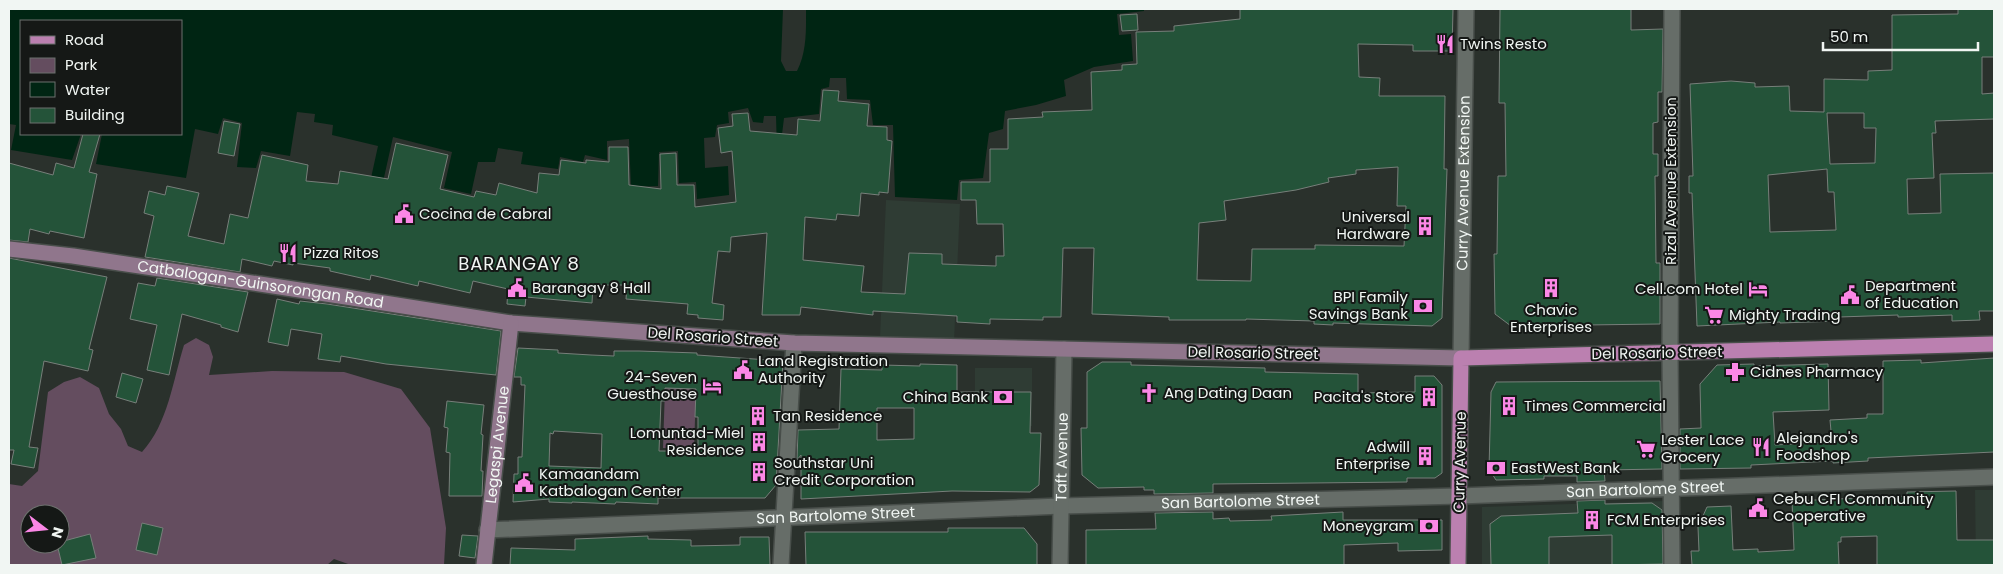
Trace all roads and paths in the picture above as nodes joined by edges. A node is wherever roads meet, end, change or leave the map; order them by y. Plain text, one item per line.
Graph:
1 (1466, 9) edge
2 (1672, 9) edge
3 (9, 248) edge
4 (511, 324) junction
5 (794, 343) junction
6 (1994, 344) edge
7 (1064, 349) junction
8 (1670, 353) junction
9 (1462, 358) junction
10 (1994, 477) edge
11 (1672, 488) junction
12 (1459, 496) junction
13 (1061, 506) junction
14 (784, 518) junction
15 (487, 530) junction
16 (484, 565) edge
17 (781, 565) edge
18 (1060, 565) edge
19 (1458, 565) edge
20 (1672, 565) edge

1 - 9 street, Curry Avenue Extension
2 - 8 street, Rizal Avenue Extension
3 - 4 street, Catbalogan-Guinsorongan Road
4 - 5 street, Del Rosario Street
4 - 15 street, Legaspi Avenue
5 - 7 street, Del Rosario Street
5 - 14 street
6 - 8 main road, Del Rosario Street
7 - 9 street, Del Rosario Street
7 - 13 street, Taft Avenue
8 - 9 main road, Del Rosario Street
8 - 11 street, Rizal Avenue Extension
9 - 12 main road, Curry Avenue
10 - 11 street, San Bartolome Street
11 - 12 street, San Bartolome Street
11 - 20 street, Rizal Avenue Extension
12 - 13 street, San Bartolome Street
12 - 19 main road, Curry Avenue
13 - 14 street, San Bartolome Street
13 - 18 street, Taft Avenue
14 - 15 street, San Bartolome Street
14 - 17 street
15 - 16 street, Legaspi Avenue

